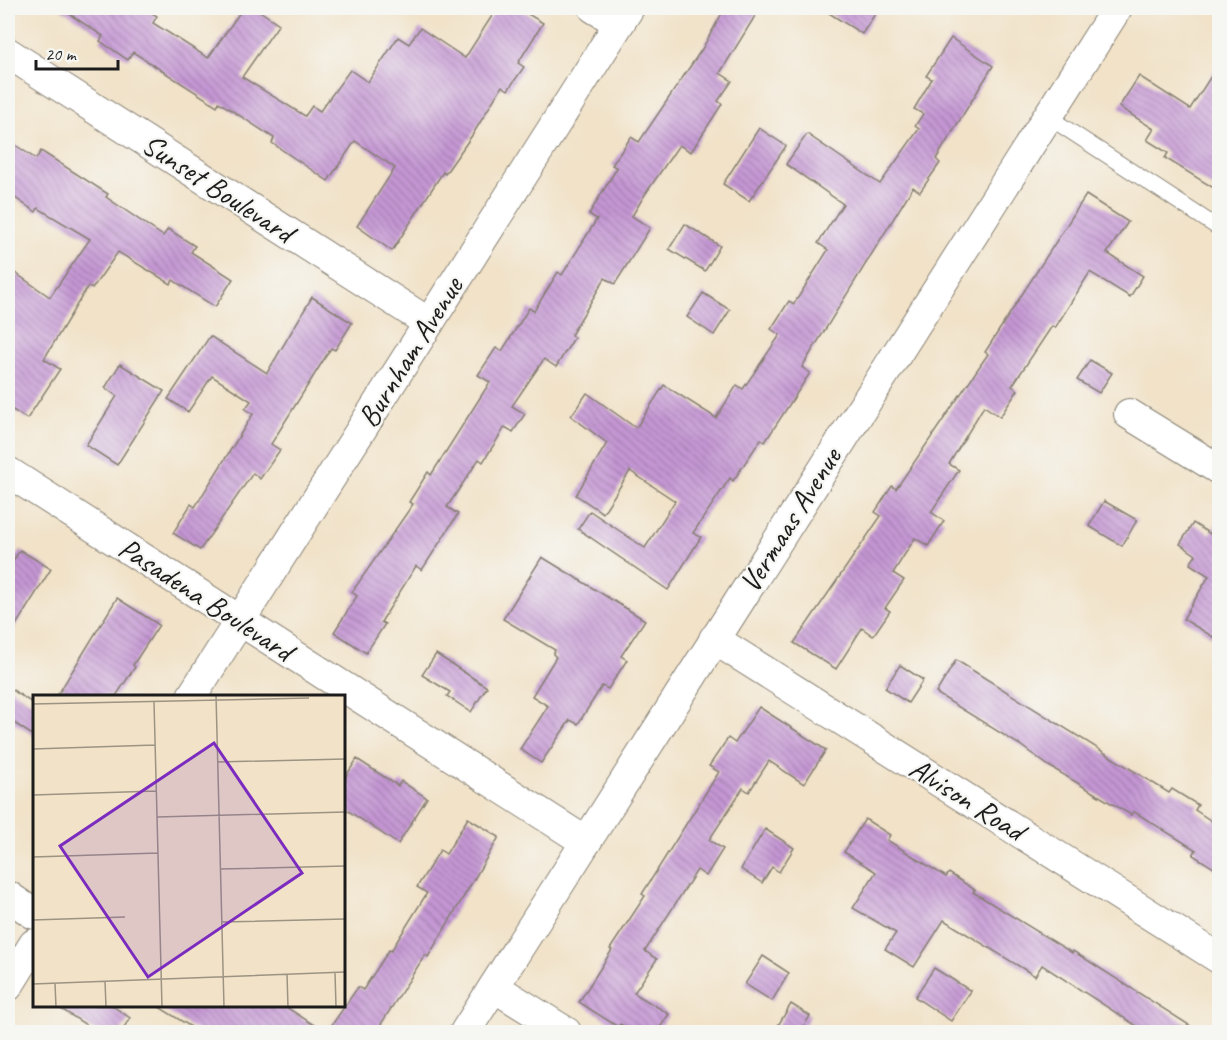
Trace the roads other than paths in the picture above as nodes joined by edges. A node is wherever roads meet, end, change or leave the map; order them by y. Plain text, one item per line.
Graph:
1 (1117, 8) edge
2 (614, 13) edge
3 (8, 53) edge
4 (1047, 116) junction
5 (1220, 229) edge
6 (429, 323) junction
7 (1129, 414) dead end
8 (1220, 470) edge
9 (8, 472) edge
10 (240, 621) junction
11 (714, 639) junction
12 (193, 695) edge
13 (585, 842) junction
14 (8, 896) edge
15 (33, 913) edge
16 (33, 946) edge
17 (1220, 959) edge
18 (8, 986) edge
19 (494, 987) junction
20 (465, 1032) edge
21 (566, 1032) edge

1 - 4 street, Vermaas Avenue
2 - 6 street, Burnham Avenue
3 - 6 street, Sunset Boulevard
4 - 5 lane
4 - 11 street, Vermaas Avenue
6 - 10 street, Burnham Avenue
7 - 8 street
9 - 10 street, Pasadena Boulevard
10 - 12 street, Burnham Avenue
10 - 13 street, Pasadena Boulevard
11 - 13 street, Vermaas Avenue
11 - 17 street, Alvison Road
13 - 19 street, Vermaas Avenue
14 - 15 street
16 - 18 street
19 - 20 street, Vermaas Avenue
19 - 21 street

